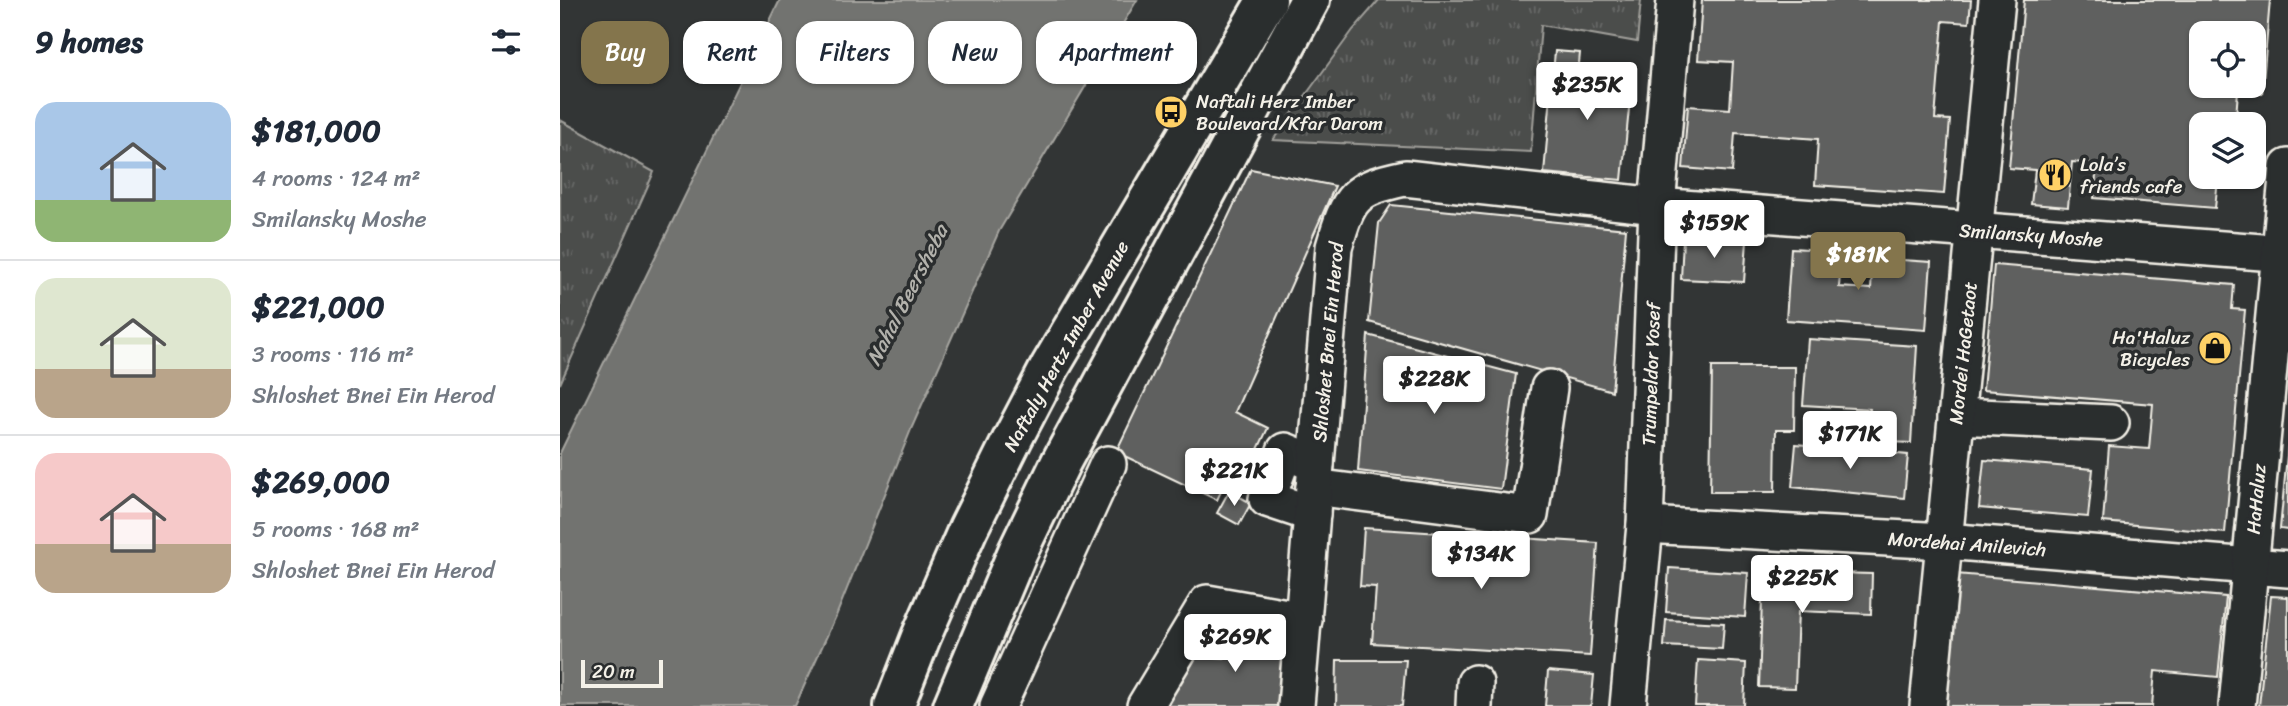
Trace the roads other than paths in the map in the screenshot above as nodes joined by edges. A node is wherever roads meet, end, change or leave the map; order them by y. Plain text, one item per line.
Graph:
1 (1267, 0) edge
2 (1310, 0) edge
3 (1335, 0) edge
4 (1675, 0) edge
5 (1997, 0) edge
6 (1262, 89) junction
7 (2288, 167) edge
8 (1358, 192) joint
9 (1657, 206) junction
10 (1975, 230) junction
11 (2284, 253) edge
12 (1549, 388) dead end
13 (1956, 416) junction
14 (2111, 423) dead end
15 (1108, 464) dead end
16 (1314, 488) junction
17 (1645, 525) junction
18 (1945, 541) junction
19 (2250, 566) junction
20 (2288, 569) edge
21 (1304, 620) junction
22 (894, 706) edge
23 (953, 706) edge
24 (998, 706) edge
25 (1145, 706) edge
26 (1296, 706) edge
27 (1628, 706) edge
28 (1928, 706) edge
29 (2237, 706) edge

1 - 22 main road, Naftaly Hertz Imber Avenue
2 - 6 main road
3 - 6 main road
4 - 9 street, Trumpeldor Yosef
5 - 10 street, Mordei HaGetaot
6 - 23 main road
7 - 11 street, HaHaluz
8 - 9 street, Smilansky Moshe
8 - 16 street, Shloshet Bnei Ein Herod
9 - 10 street, Smilansky Moshe
9 - 17 street, Trumpeldor Yosef
10 - 11 street, Smilansky Moshe
10 - 13 street, Mordei HaGetaot
11 - 19 street, HaHaluz
12 - 16 street
13 - 14 street
13 - 18 street, Mordei HaGetaot
15 - 24 street
16 - 21 street, Shloshet Bnei Ein Herod
17 - 18 street, Mordehai Anilevich
17 - 27 street, Trumpeldor Yosef
18 - 19 street, Mordehai Anilevich
18 - 28 street, Mordei HaGetaot
19 - 20 street, Mordehai Anilevich
19 - 29 street, HaHaluz
21 - 25 street
21 - 26 street, Shloshet Bnei Ein Herod

